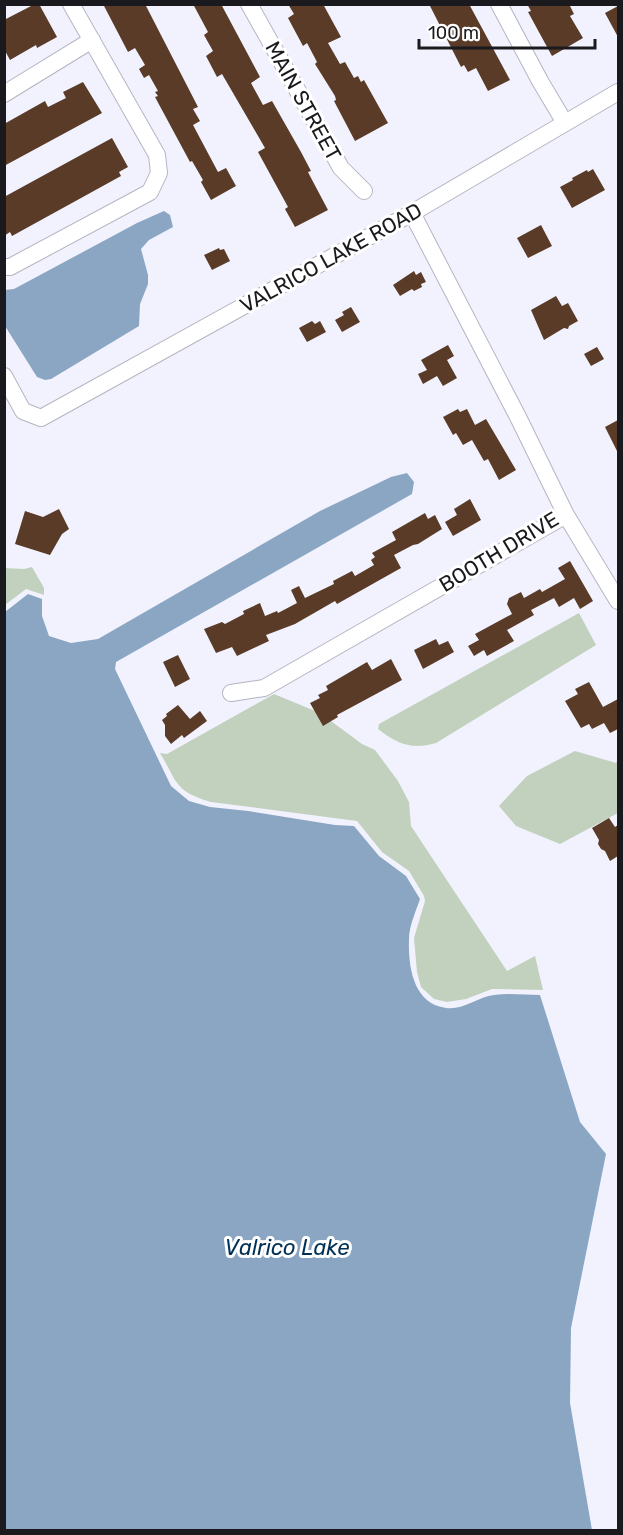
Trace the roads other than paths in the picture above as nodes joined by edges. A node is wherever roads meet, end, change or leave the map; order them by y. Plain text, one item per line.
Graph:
1 (71, 4) edge
2 (249, 4) edge
3 (499, 4) edge
4 (92, 40) junction
5 (618, 92) edge
6 (4, 93) edge
7 (565, 123) junction
8 (364, 191) dead end
9 (412, 213) junction
10 (4, 267) edge
11 (4, 376) edge
12 (566, 516) junction
13 (618, 601) edge
14 (231, 693) dead end

1 - 4 street
2 - 8 street, MAIN STREET
3 - 7 street
4 - 6 street
4 - 10 street
5 - 7 street, VALRICO LAKE ROAD
7 - 9 street, VALRICO LAKE ROAD
9 - 11 street, VALRICO LAKE ROAD
9 - 12 street, BOOTH DRIVE
12 - 13 street
12 - 14 street, BOOTH DRIVE

